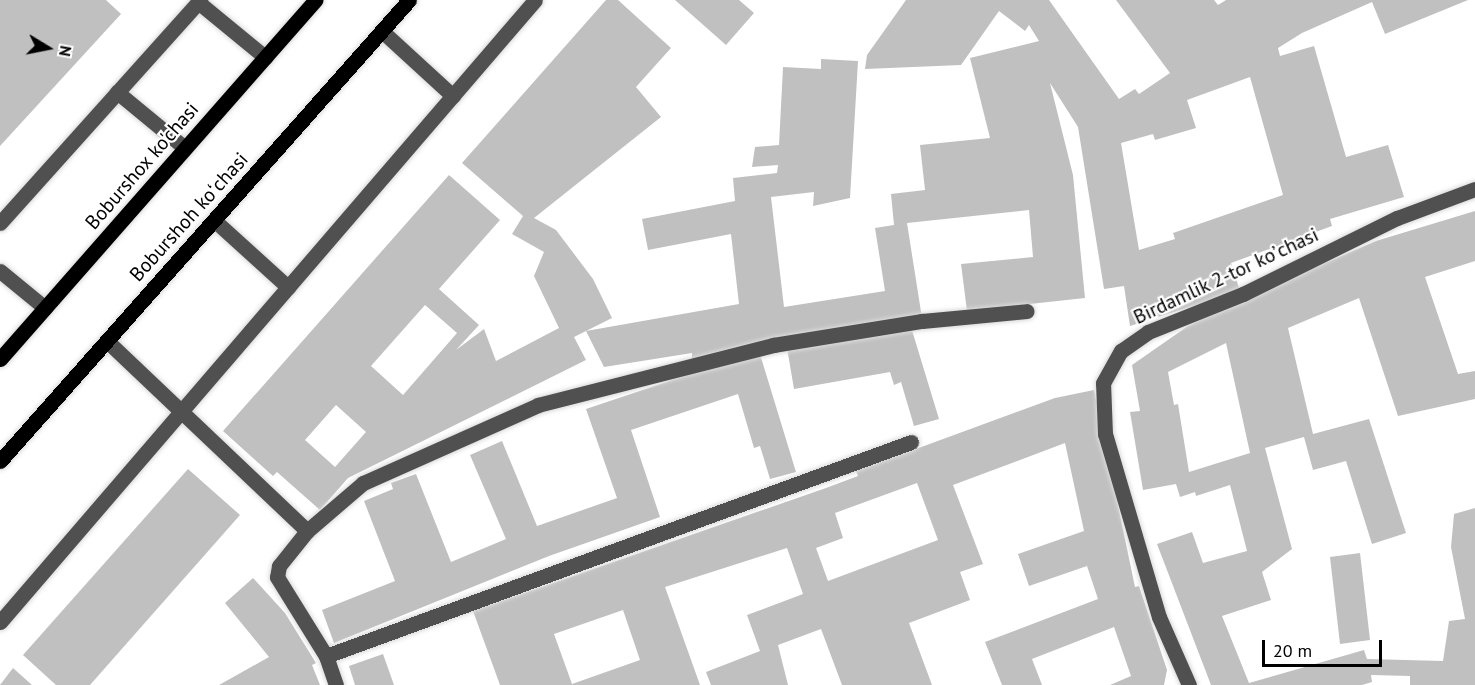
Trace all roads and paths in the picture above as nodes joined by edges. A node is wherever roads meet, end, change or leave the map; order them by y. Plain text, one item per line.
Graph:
1 (315, 0) edge
2 (410, 0) edge
3 (535, 0) edge
4 (199, 1) edge
5 (382, 31) junction
6 (265, 57) junction
7 (117, 92) junction
8 (453, 96) junction
9 (185, 148) junction
10 (1475, 189) edge
11 (214, 220) junction
12 (0, 223) edge
13 (0, 271) edge
14 (288, 287) junction
15 (45, 308) junction
16 (1027, 311) dead end
17 (107, 341) junction
18 (0, 359) edge
19 (182, 410) junction
20 (910, 442) dead end
21 (0, 461) edge
22 (307, 531) junction
23 (0, 622) edge
24 (326, 656) junction
25 (336, 685) edge
26 (1189, 685) edge

1 - 6 main road, Boburshox ko'chasi
2 - 5 main road, Boburshoh koʻchasi
3 - 8 street
4 - 6 street
4 - 7 street
5 - 8 street
5 - 11 main road, Boburshoh koʻchasi
6 - 9 main road, Boburshox ko'chasi
7 - 9 street
7 - 12 street
8 - 14 street
9 - 15 main road, Boburshox ko'chasi
10 - 26 street, Birdamlik 2-tor koʼchasi
11 - 14 street
11 - 17 main road, Boburshoh koʻchasi
13 - 15 street
14 - 19 street
15 - 18 main road, Boburshox ko'chasi
16 - 22 street
17 - 19 street
17 - 21 main road, Boburshoh koʻchasi
19 - 22 street
19 - 23 street
20 - 24 street
22 - 24 street
24 - 25 street

